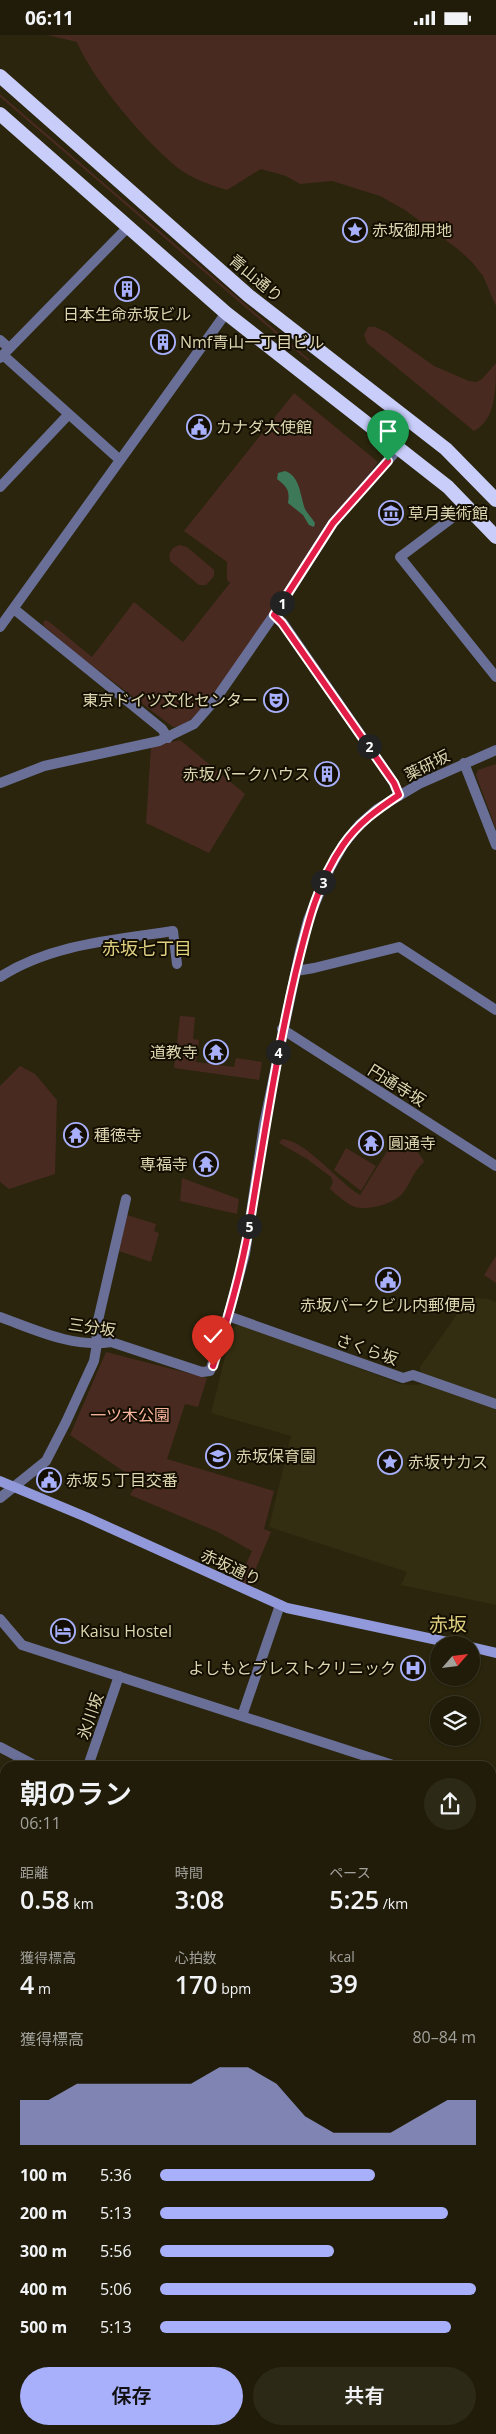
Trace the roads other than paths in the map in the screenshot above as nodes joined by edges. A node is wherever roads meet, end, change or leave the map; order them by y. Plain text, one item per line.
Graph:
1 (0, 76) edge
2 (0, 114) edge
3 (128, 227) junction
4 (226, 313) junction
5 (0, 340) edge
6 (4, 354) edge
7 (68, 415) junction
8 (399, 448) junction
9 (120, 461) junction
10 (0, 487) edge
11 (496, 500) edge
12 (468, 506) junction
13 (496, 537) edge
14 (14, 609) junction
15 (274, 615) junction
16 (1, 623) edge
17 (496, 677) edge
18 (168, 738) junction
19 (496, 750) edge
20 (464, 763) junction
21 (0, 783) edge
22 (399, 795) junction
23 (496, 845) edge
24 (177, 964) dead end
25 (296, 971) junction
26 (0, 977) edge
27 (496, 1010) edge
28 (282, 1029) junction
29 (496, 1166) edge
30 (126, 1199) dead end
31 (228, 1316) junction
32 (0, 1317) edge
33 (97, 1345) junction
34 (210, 1371) joint
35 (496, 1404) edge
36 (0, 1481) edge
37 (15, 1486) junction
38 (0, 1499) edge
39 (280, 1605) junction
40 (0, 1619) edge
41 (430, 1638) edge
42 (480, 1649) edge
43 (496, 1653) edge
44 (120, 1676) junction
45 (242, 1716) junction
46 (0, 1747) edge
47 (27, 1761) edge
48 (90, 1761) edge
49 (381, 1761) edge

1 - 11 highway, 青山通り
2 - 3 highway
3 - 4 highway
3 - 6 street
4 - 8 highway
4 - 9 street
5 - 6 street
6 - 7 street
7 - 9 street
7 - 10 street
8 - 12 highway
8 - 15 street
9 - 14 street
12 - 13 highway
12 - 17 street
14 - 16 street
14 - 18 street
15 - 18 street
15 - 22 street
18 - 21 street
19 - 20 street, 薬研坂
20 - 22 street, 薬研坂
20 - 23 street
22 - 25 street, 薬研坂
24 - 26 street
25 - 27 street
25 - 28 street, 薬研坂
28 - 29 street, 円通寺坂
28 - 31 street, 薬研坂
30 - 33 street
31 - 34 street, 薬研坂
31 - 35 street, さくら坂
32 - 33 street, 三分坂
33 - 34 street, 三分坂
33 - 37 street
36 - 37 main road, 赤坂通り
37 - 38 street
37 - 39 main road, 赤坂通り
39 - 41 main road, 赤坂通り
39 - 45 street
40 - 44 street
42 - 43 main road
44 - 45 street
44 - 48 street, 氷川坂
45 - 49 street
46 - 47 street

